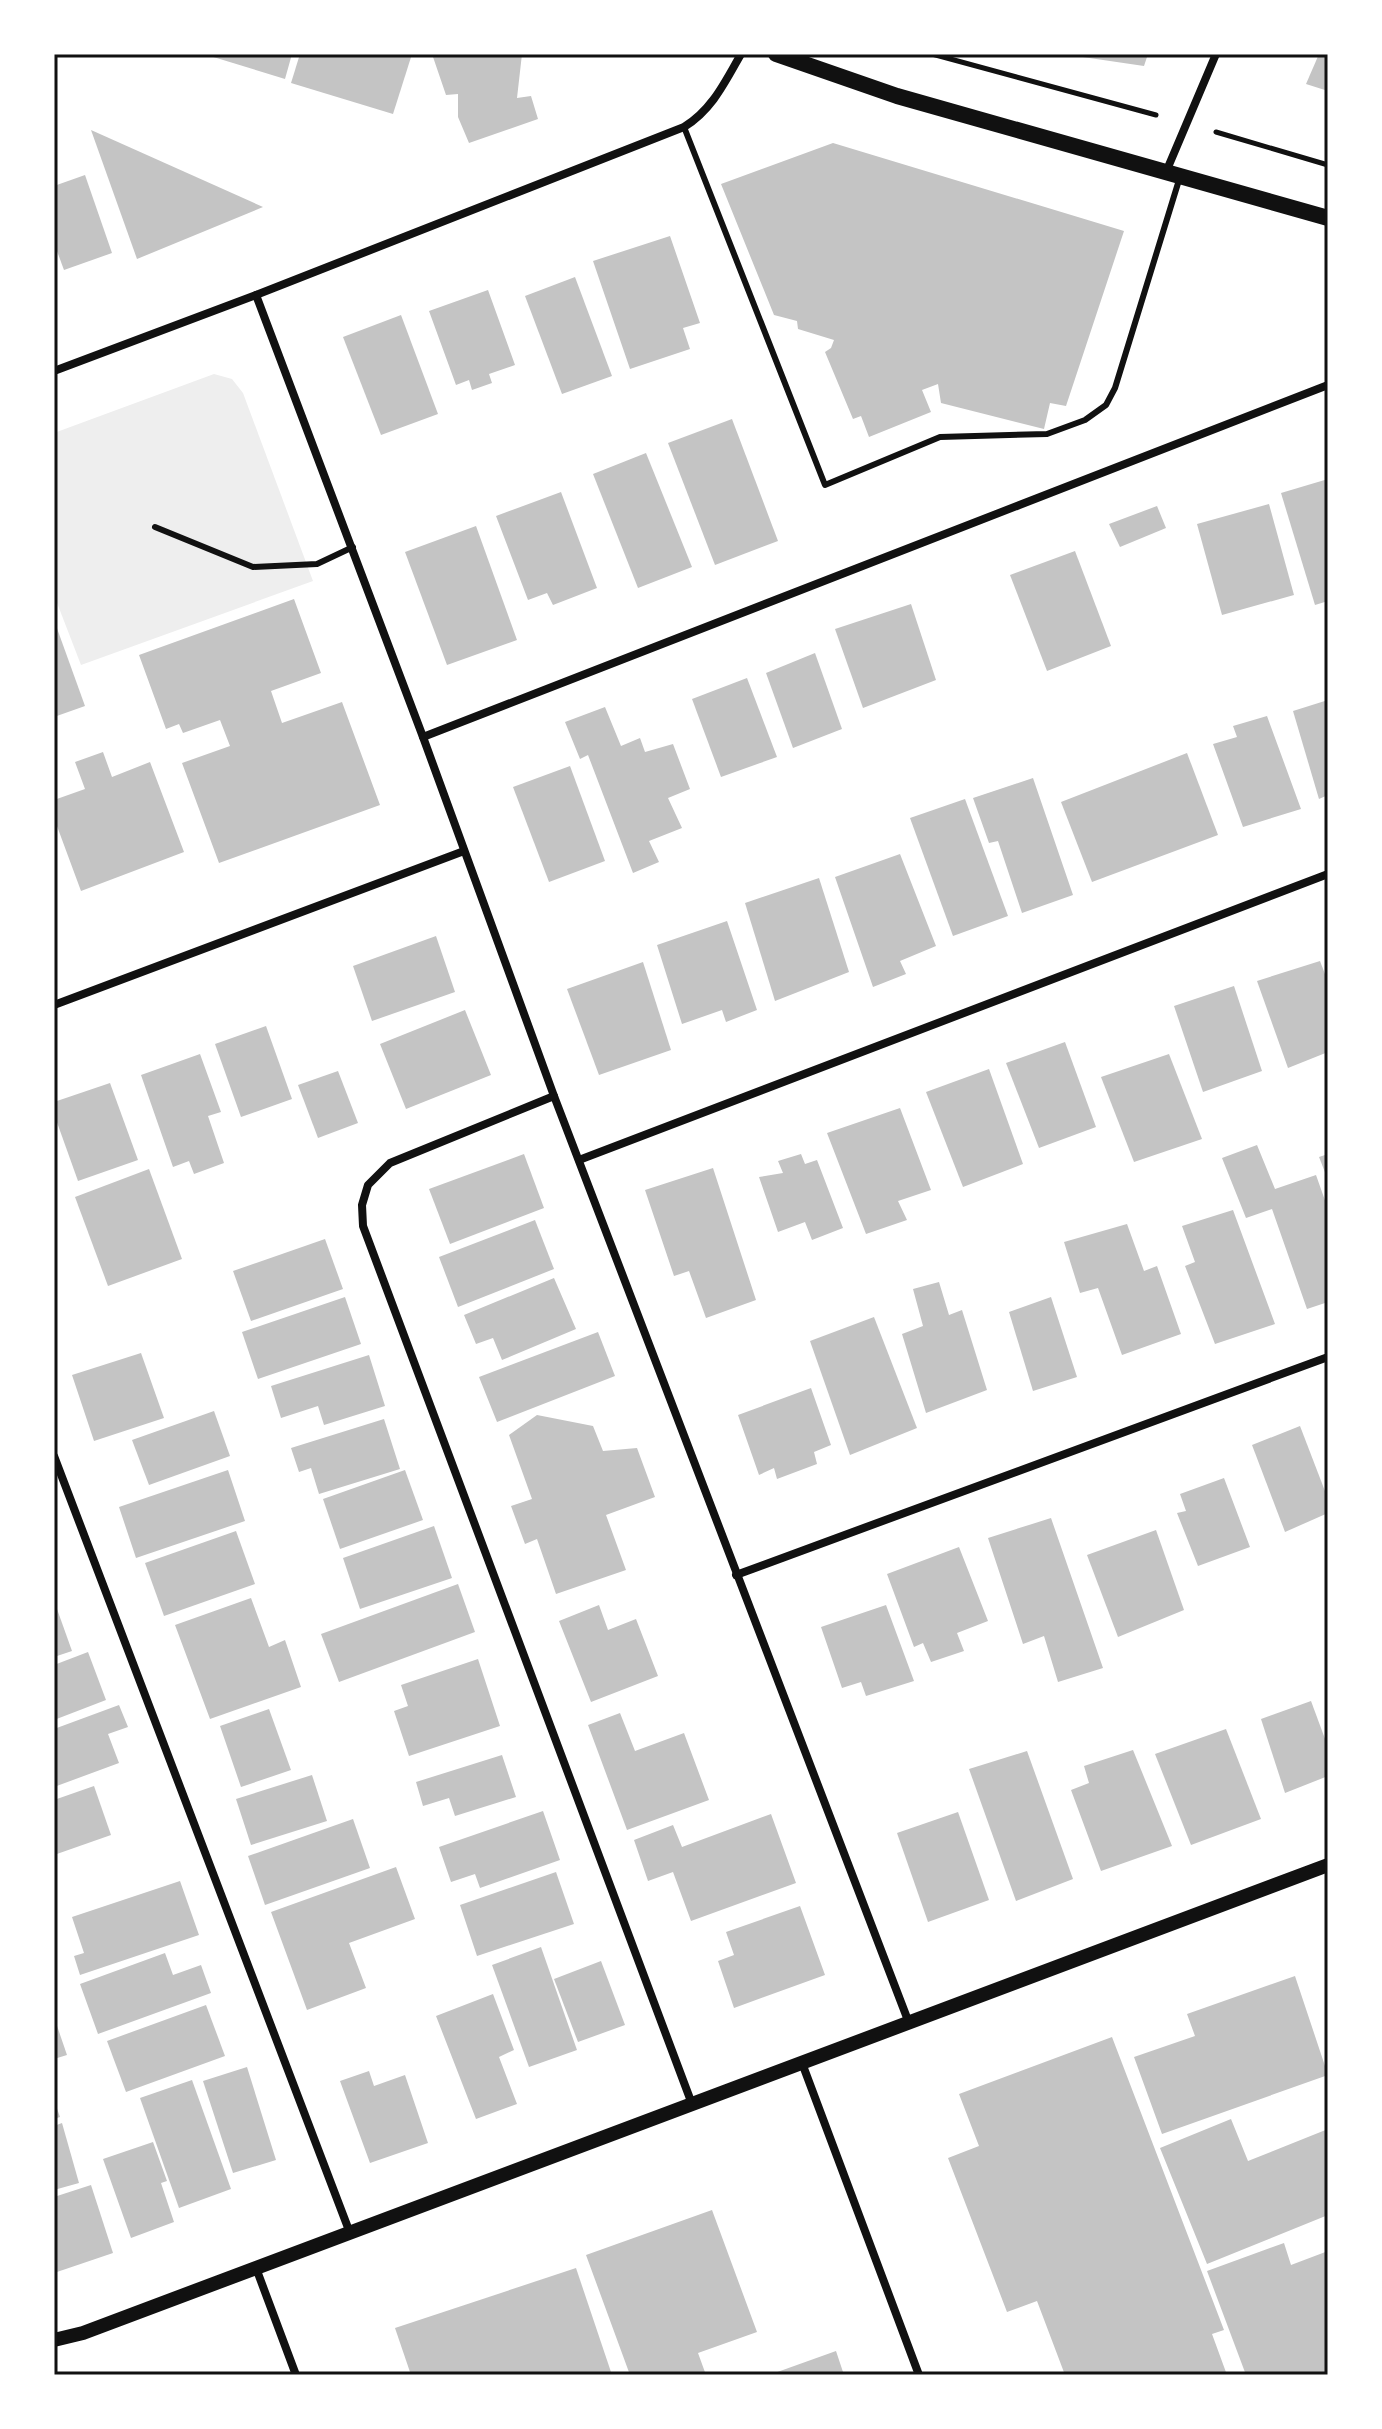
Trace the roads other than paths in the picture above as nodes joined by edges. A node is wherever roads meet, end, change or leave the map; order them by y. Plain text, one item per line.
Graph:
1 (741, 54) edge
2 (776, 54) edge
3 (1216, 54) edge
4 (684, 127) junction
5 (1173, 174) junction
6 (1328, 218) edge
7 (256, 295) junction
8 (54, 371) edge
9 (1328, 385) edge
10 (155, 527) dead end
11 (353, 547) junction
12 (423, 737) junction
13 (464, 851) junction
14 (1328, 874) edge
15 (54, 1005) edge
16 (554, 1096) junction
17 (579, 1160) junction
18 (1328, 1357) edge
19 (54, 1456) edge
20 (736, 1575) junction
21 (1328, 1865) edge
22 (909, 2023) junction
23 (802, 2063) junction
24 (692, 2104) junction
25 (350, 2233) junction
26 (256, 2268) junction
27 (54, 2340) edge
28 (296, 2375) edge
29 (919, 2375) edge

1 - 4 street
2 - 5 main road
3 - 5 street
4 - 5 lane
4 - 7 street
5 - 6 main road
7 - 8 street
7 - 11 street
9 - 12 street
10 - 11 lane
11 - 12 street
12 - 13 street
13 - 15 street
13 - 16 street
14 - 17 street
16 - 17 street
16 - 24 street
17 - 20 street
18 - 20 street
19 - 25 street
20 - 22 street
21 - 22 street
22 - 23 street
23 - 24 street
23 - 29 street
24 - 25 street
25 - 26 street
26 - 27 street
26 - 28 street

